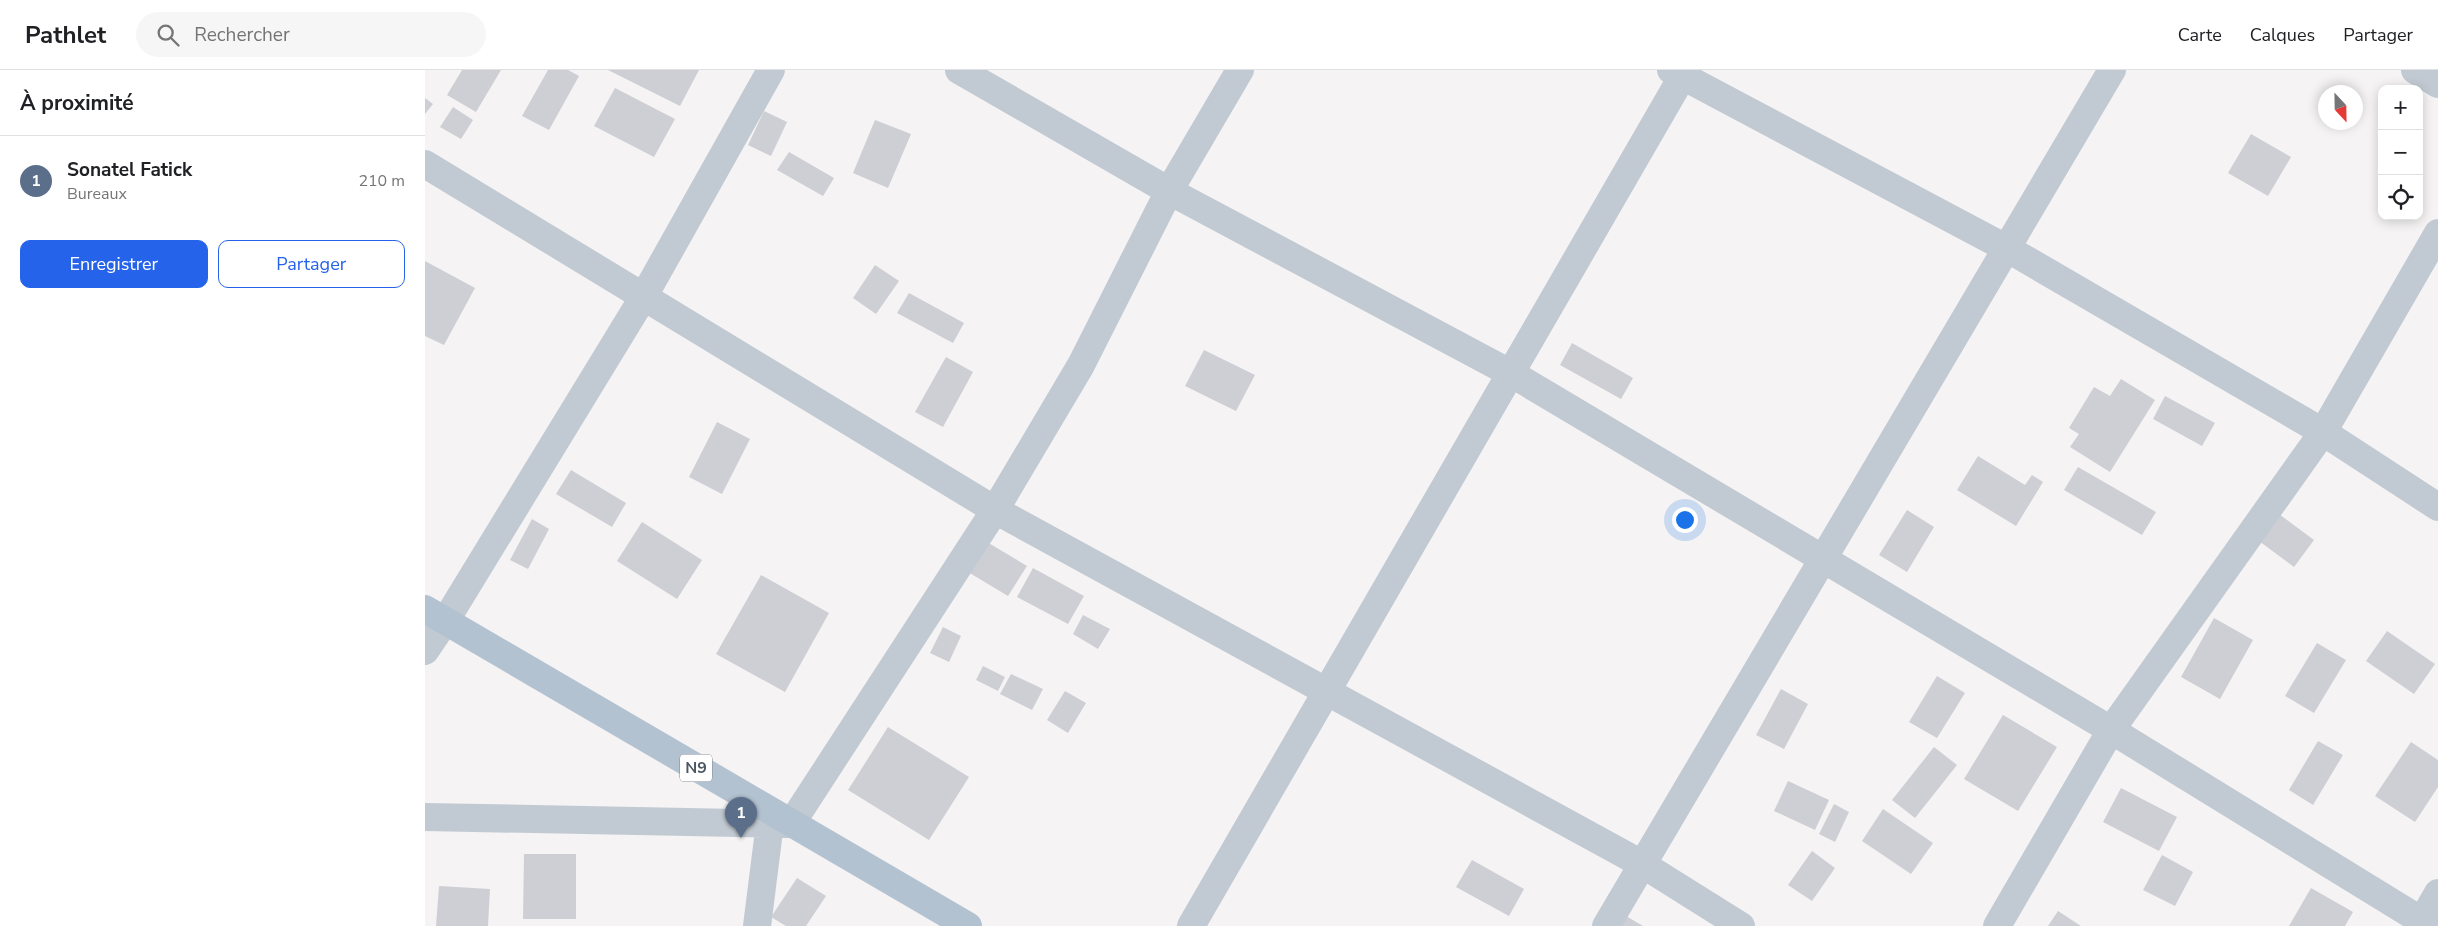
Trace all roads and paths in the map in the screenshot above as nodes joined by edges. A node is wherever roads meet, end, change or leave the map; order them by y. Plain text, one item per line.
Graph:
1 (771, 70) edge
2 (959, 70) edge
3 (1240, 70) edge
4 (2111, 70) edge
5 (2415, 70) edge
6 (1680, 72) edge
7 (2438, 84) edge
8 (425, 164) edge
9 (1169, 191) junction
10 (2438, 233) edge
11 (2008, 249) junction
12 (645, 296) junction
13 (1512, 374) junction
14 (2323, 432) junction
15 (2438, 507) edge
16 (995, 510) junction
17 (1823, 557) junction
18 (435, 615) edge
19 (425, 651) edge
20 (1327, 692) junction
21 (2111, 730) junction
22 (425, 817) edge
23 (780, 823) junction
24 (1642, 864) junction
25 (2438, 893) edge
26 (2424, 924) edge
27 (757, 926) edge
28 (968, 926) edge
29 (1191, 926) edge
30 (1606, 926) edge
31 (1741, 926) edge
32 (1997, 926) edge

1 - 12 street
2 - 9 street
3 - 9 street
4 - 11 street
5 - 7 street
6 - 11 street
6 - 13 street
8 - 12 street
9 - 13 street
9 - 16 street
10 - 14 street
11 - 14 street
11 - 17 street
12 - 16 street
12 - 18 street
13 - 17 street
13 - 20 street
14 - 15 street
14 - 21 street
16 - 20 street
16 - 23 street
17 - 21 street
17 - 24 street
18 - 19 street
18 - 23 main road, N9
20 - 24 street
20 - 29 street
21 - 26 street
21 - 32 street
22 - 23 street
23 - 27 street
23 - 28 main road, N9
24 - 30 street
24 - 31 street
25 - 26 street

